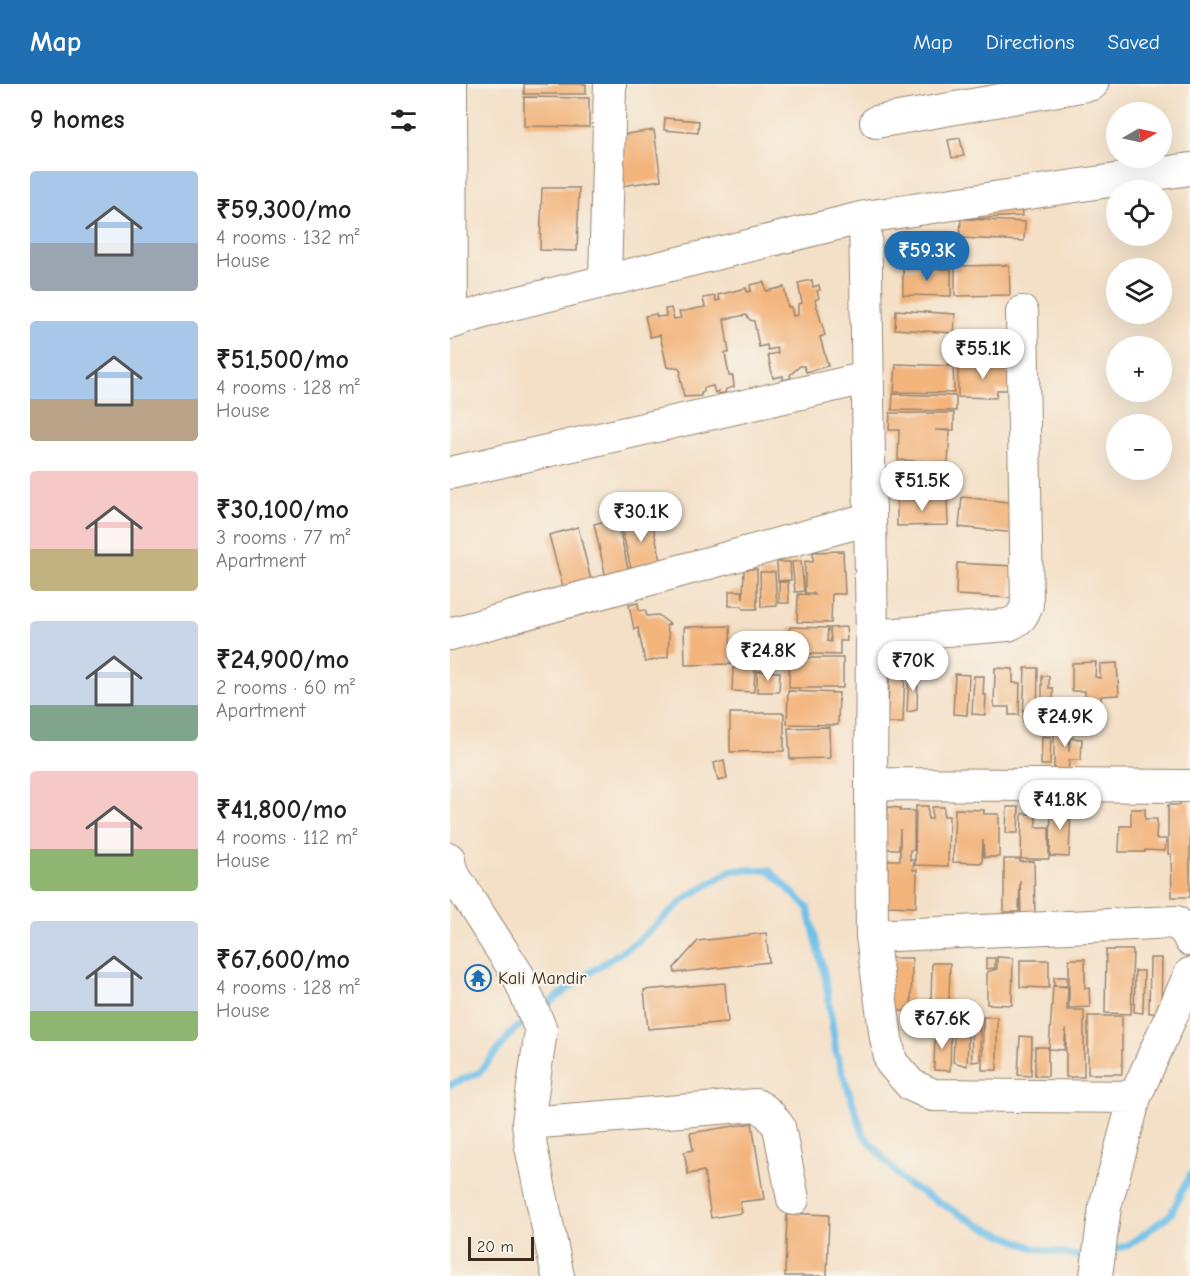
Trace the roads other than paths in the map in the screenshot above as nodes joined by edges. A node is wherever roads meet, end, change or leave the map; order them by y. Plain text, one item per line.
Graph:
1 (451, 84) edge
2 (610, 84) edge
3 (1092, 84) edge
4 (876, 122) dead end
5 (451, 138) edge
6 (1190, 169) edge
7 (865, 217) junction
8 (605, 281) junction
9 (1022, 312) dead end
10 (451, 323) edge
11 (867, 378) junction
12 (450, 473) edge
13 (869, 519) junction
14 (450, 634) edge
15 (872, 636) junction
16 (871, 784) junction
17 (1190, 786) edge
18 (450, 860) edge
19 (872, 936) junction
20 (1190, 940) edge
21 (1190, 974) edge
22 (1135, 1097) junction
23 (528, 1123) junction
24 (793, 1199) dead end
25 (558, 1276) edge
26 (1096, 1276) edge

1 - 5 street
2 - 8 street
3 - 4 street
5 - 10 street
6 - 7 street
7 - 8 street
7 - 11 street
8 - 10 street
9 - 15 street
11 - 12 street
11 - 13 street
13 - 14 street
13 - 15 street
15 - 16 street
16 - 17 street
16 - 19 street
18 - 23 street
19 - 20 street
19 - 22 street
21 - 22 street
22 - 26 street
23 - 24 street
23 - 25 street

